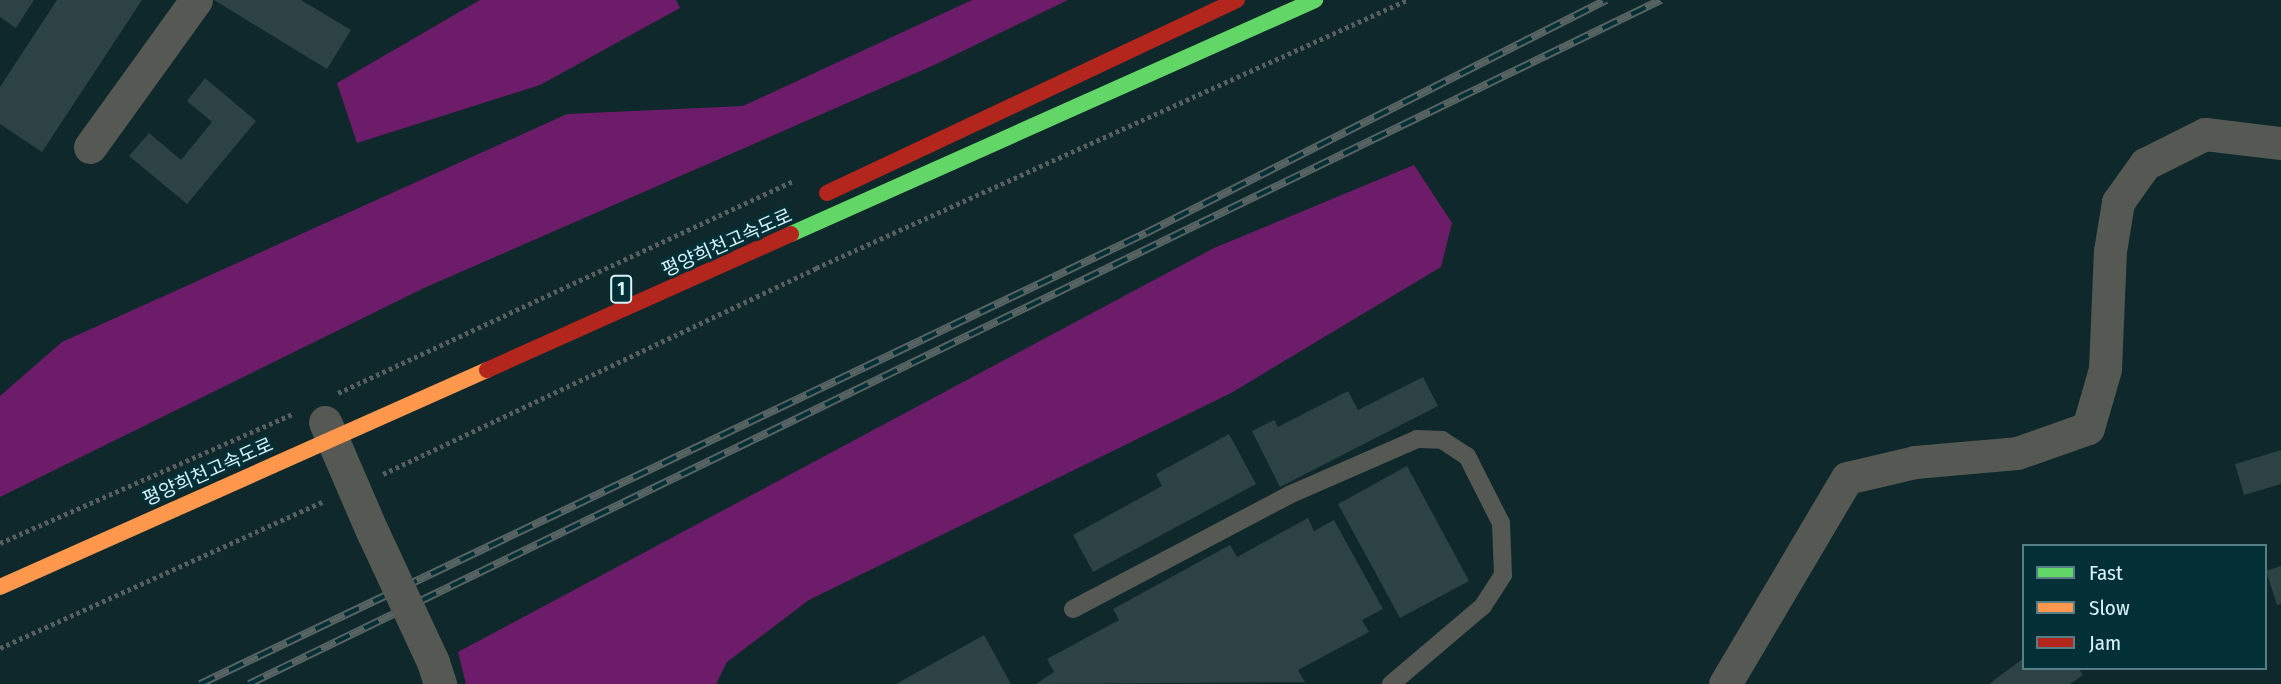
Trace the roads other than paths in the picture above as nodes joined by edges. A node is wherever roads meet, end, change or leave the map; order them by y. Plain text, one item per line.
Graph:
1 (196, 0) edge
2 (1237, 0) edge
3 (1315, 0) edge
4 (2281, 143) edge
5 (90, 147) dead end
6 (811, 200) dead end
7 (325, 418) junction
8 (25, 556) dead end
9 (0, 568) edge
10 (0, 587) edge
11 (1073, 609) dead end
12 (436, 673) edge
13 (1391, 684) edge
14 (1725, 684) edge

1 - 5 street
2 - 6 highway, 평양희천고속도로
3 - 7 highway, 평양희천고속도로 / 1
4 - 14 street
7 - 10 highway, 평양희천고속도로 / 1
7 - 12 street, bridge
8 - 9 highway
11 - 13 lane

